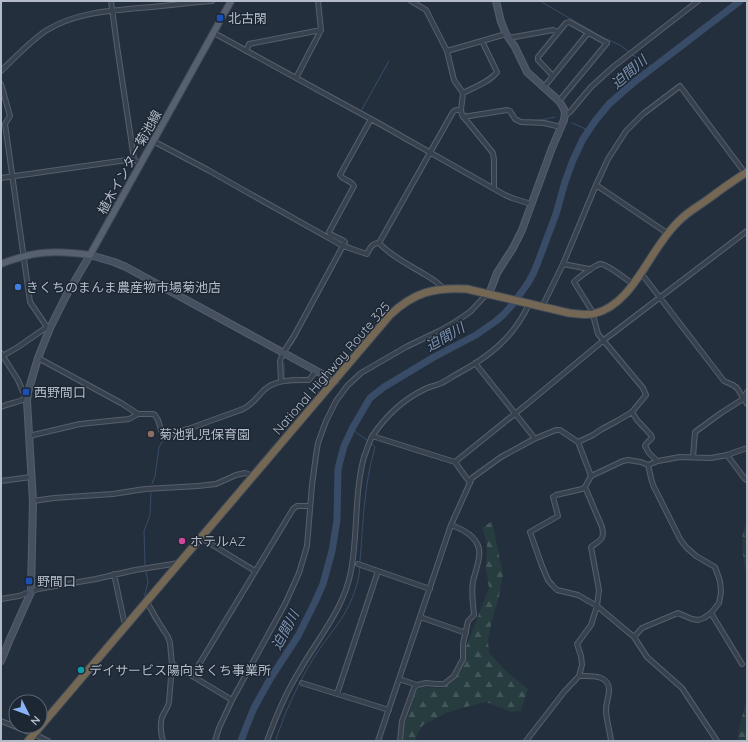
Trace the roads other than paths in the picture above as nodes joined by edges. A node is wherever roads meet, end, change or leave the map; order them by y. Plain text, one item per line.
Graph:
1 (111, 1) edge
2 (212, 1) edge
3 (231, 1) edge
4 (318, 1) edge
5 (411, 1) edge
6 (496, 1) edge
7 (698, 1) edge
8 (113, 11) junction
9 (321, 30) junction
10 (214, 33) junction
11 (558, 33) junction
12 (588, 33) junction
13 (508, 36) junction
14 (482, 41) junction
15 (246, 51) junction
16 (447, 51) junction
17 (1, 71) edge
18 (553, 76) junction
19 (296, 78) junction
20 (1, 84) edge
21 (544, 87) junction
22 (463, 93) junction
23 (559, 101) junction
24 (460, 110) junction
25 (565, 116) junction
26 (463, 117) junction
27 (371, 119) junction
28 (561, 127) junction
29 (153, 141) junction
30 (430, 153) junction
31 (134, 159) junction
32 (140, 164) junction
33 (746, 173) edge
34 (12, 177) junction
35 (1, 178) edge
36 (596, 185) junction
37 (494, 188) junction
38 (531, 204) junction
39 (747, 231) edge
40 (667, 233) junction
41 (379, 243) junction
42 (343, 246) junction
43 (90, 255) junction
44 (24, 256) junction
45 (1, 264) edge
46 (563, 264) junction
47 (590, 270) junction
48 (640, 273) junction
49 (632, 284) junction
50 (444, 288) junction
51 (489, 294) junction
52 (659, 297) junction
53 (528, 303) junction
54 (542, 307) junction
55 (592, 314) junction
56 (48, 327) junction
57 (604, 340) junction
58 (283, 353) junction
59 (2, 355) edge
60 (38, 358) junction
61 (475, 364) junction
62 (316, 371) junction
63 (281, 381) junction
64 (335, 381) junction
65 (747, 392) edge
66 (743, 399) junction
67 (26, 400) junction
68 (747, 404) edge
69 (1, 407) edge
70 (632, 412) junction
71 (138, 414) junction
72 (515, 414) junction
73 (29, 436) junction
74 (372, 436) junction
75 (534, 439) junction
76 (578, 442) junction
77 (747, 448) edge
78 (727, 455) junction
79 (693, 457) junction
80 (657, 461) junction
81 (455, 462) junction
82 (648, 465) junction
83 (254, 476) junction
84 (591, 476) junction
85 (31, 477) junction
86 (747, 480) edge
87 (1, 481) edge
88 (470, 483) junction
89 (585, 486) junction
90 (33, 502) junction
91 (310, 506) junction
92 (452, 525) junction
93 (201, 538) junction
94 (180, 563) junction
95 (358, 564) dead end
96 (255, 571) junction
97 (378, 571) junction
98 (114, 574) junction
99 (430, 589) junction
100 (31, 592) junction
101 (1, 599) edge
102 (148, 602) junction
103 (597, 606) junction
104 (711, 613) junction
105 (420, 617) junction
106 (128, 624) junction
107 (466, 633) junction
108 (634, 637) junction
109 (1, 662) edge
110 (742, 664) dead end
111 (172, 665) junction
112 (192, 676) junction
113 (579, 676) junction
114 (399, 679) junction
115 (302, 683) dead end
116 (417, 686) junction
117 (337, 694) junction
118 (232, 700) junction
119 (389, 710) junction
120 (48, 718) edge
121 (34, 734) joint
122 (28, 741) edge
123 (48, 741) edge
124 (163, 741) edge
125 (215, 741) edge
126 (267, 741) edge
127 (378, 741) edge
128 (400, 741) edge
129 (526, 741) edge
130 (611, 741) edge
131 (717, 741) edge

1 - 8 street
2 - 8 street
3 - 10 main road, 植木インター菊池線
4 - 9 street
5 - 16 street
6 - 13 street
7 - 25 street
8 - 17 street
8 - 31 street
9 - 15 street
9 - 19 street
10 - 15 street
10 - 29 main road, 植木インター菊池線
11 - 12 street
11 - 13 street
11 - 18 street
12 - 18 street
12 - 23 street
13 - 14 street
13 - 21 street
14 - 16 street
14 - 22 street
15 - 19 street
16 - 22 street
18 - 21 street
19 - 27 street
20 - 34 street
21 - 23 street
22 - 24 street
23 - 25 street
24 - 26 street
24 - 30 street
25 - 28 street
26 - 28 street
26 - 37 street
27 - 30 street
27 - 42 street
28 - 38 street
29 - 32 main road, 植木インター菊池線
29 - 42 street
30 - 37 street
30 - 41 street
31 - 32 street
31 - 34 street
32 - 43 main road, 植木インター菊池線
33 - 36 street
33 - 40 highway, National Highway Route 325
34 - 35 street
34 - 44 street
36 - 40 street
36 - 46 street
37 - 38 street
38 - 51 street
39 - 52 street
40 - 48 highway, National Highway Route 325
41 - 42 street
41 - 50 street
42 - 58 street
43 - 44 main road
43 - 56 street
43 - 58 street
44 - 45 main road
44 - 56 street
46 - 47 street
46 - 54 street
47 - 49 street
47 - 55 street
48 - 49 highway, National Highway Route 325
48 - 52 street
49 - 55 highway, National Highway Route 325
50 - 51 highway, National Highway Route 325
50 - 64 highway, National Highway Route 325
51 - 53 highway, National Highway Route 325
51 - 91 street
52 - 57 street
52 - 66 street
53 - 54 highway, National Highway Route 325
53 - 61 street
54 - 55 highway, National Highway Route 325
55 - 57 street
56 - 59 street
56 - 60 street
57 - 70 street
57 - 72 street
58 - 62 street
58 - 63 street
59 - 67 street
60 - 67 street
60 - 71 street
61 - 72 street
61 - 74 street
62 - 63 street
62 - 64 street
63 - 71 street
64 - 83 highway, National Highway Route 325
65 - 66 street
66 - 68 street
66 - 79 street
67 - 69 street
67 - 73 street
70 - 76 street
70 - 80 street
71 - 73 street
72 - 75 street
72 - 81 street
73 - 85 street
74 - 81 street
74 - 126 street
75 - 76 street
75 - 88 street
76 - 84 street
77 - 78 street
78 - 79 street
78 - 86 street
79 - 80 street
80 - 82 street
81 - 88 street
82 - 84 street
82 - 104 street
83 - 90 street
83 - 93 highway, National Highway Route 325
84 - 89 street
85 - 87 street
85 - 90 street
88 - 92 street
89 - 103 street
89 - 103 street
90 - 100 street
91 - 96 street
91 - 118 street
92 - 99 street
92 - 107 street
93 - 94 highway, National Highway Route 325
93 - 96 street
94 - 98 street
94 - 102 highway, National Highway Route 325
95 - 97 street
96 - 112 street
97 - 99 street
97 - 117 street
98 - 100 street
98 - 106 street
99 - 105 street
100 - 101 street
100 - 109 street
102 - 106 highway, National Highway Route 325
102 - 111 street
103 - 108 street
103 - 113 street
104 - 108 street
104 - 110 street
105 - 107 street
105 - 114 street
106 - 120 highway, National Highway Route 325
107 - 116 street
108 - 131 street
111 - 112 street
111 - 124 street
112 - 118 street
113 - 129 street
113 - 130 street
114 - 116 street
114 - 119 street
115 - 117 street
116 - 128 street
117 - 119 street
118 - 125 street
119 - 127 street
121 - 122 highway, National Highway Route 325
121 - 123 street

